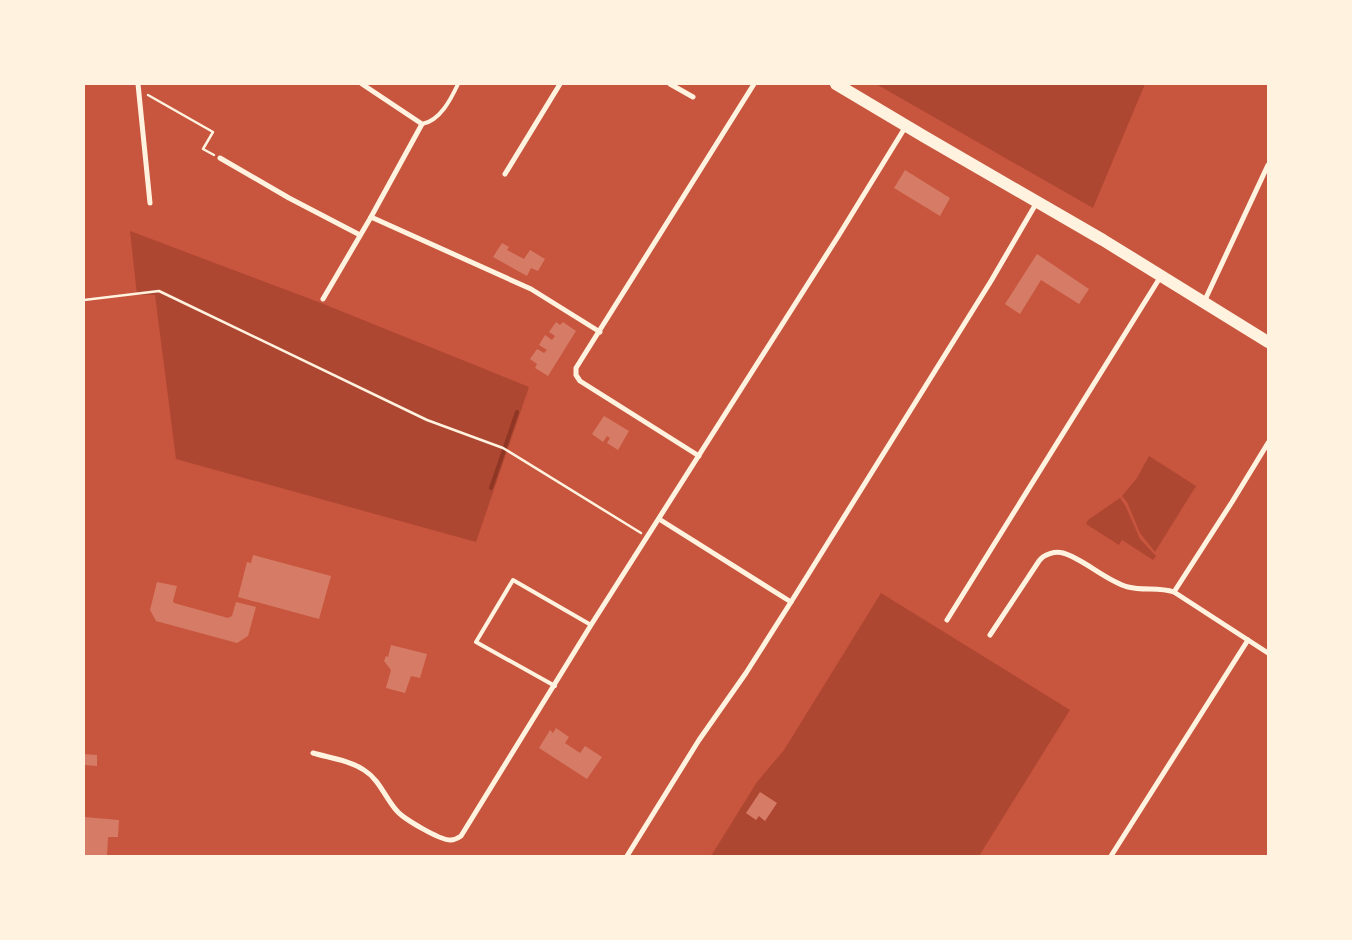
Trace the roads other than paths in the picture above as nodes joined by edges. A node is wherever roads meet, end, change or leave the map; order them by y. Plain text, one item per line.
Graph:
1 (138, 84) edge
2 (362, 84) edge
3 (458, 84) edge
4 (560, 84) edge
5 (670, 84) edge
6 (754, 84) edge
7 (836, 84) edge
8 (693, 97) dead end
9 (422, 124) junction
10 (906, 126) junction
11 (220, 158) road end
12 (1268, 165) edge
13 (505, 174) dead end
14 (1037, 202) junction
15 (150, 203) dead end
16 (371, 217) junction
17 (360, 235) junction
18 (1161, 276) junction
19 (323, 299) dead end
20 (1204, 302) junction
21 (600, 332) junction
22 (1268, 342) edge
23 (1268, 443) edge
24 (699, 456) junction
25 (659, 519) junction
26 (1174, 592) junction
27 (791, 602) junction
28 (947, 620) dead end
29 (591, 626) junction
30 (990, 635) dead end
31 (1248, 640) junction
32 (1268, 653) edge
33 (554, 686) junction
34 (313, 753) dead end
35 (627, 856) edge
36 (1111, 856) edge

1 - 15 street
2 - 9 street
3 - 9 lane
4 - 13 street
5 - 8 street
6 - 21 street
7 - 10 main road
9 - 16 street
10 - 14 main road
10 - 24 street
11 - 17 street
12 - 20 street
14 - 18 main road
14 - 27 street
16 - 17 street
16 - 21 street
17 - 19 street
18 - 20 main road
18 - 28 street
20 - 22 main road
21 - 24 street
23 - 26 street
24 - 25 street
25 - 27 street
25 - 29 street
26 - 30 street
26 - 31 street
27 - 35 street
29 - 33 street
29 - 33 lane
31 - 32 street
31 - 36 street
33 - 34 street

